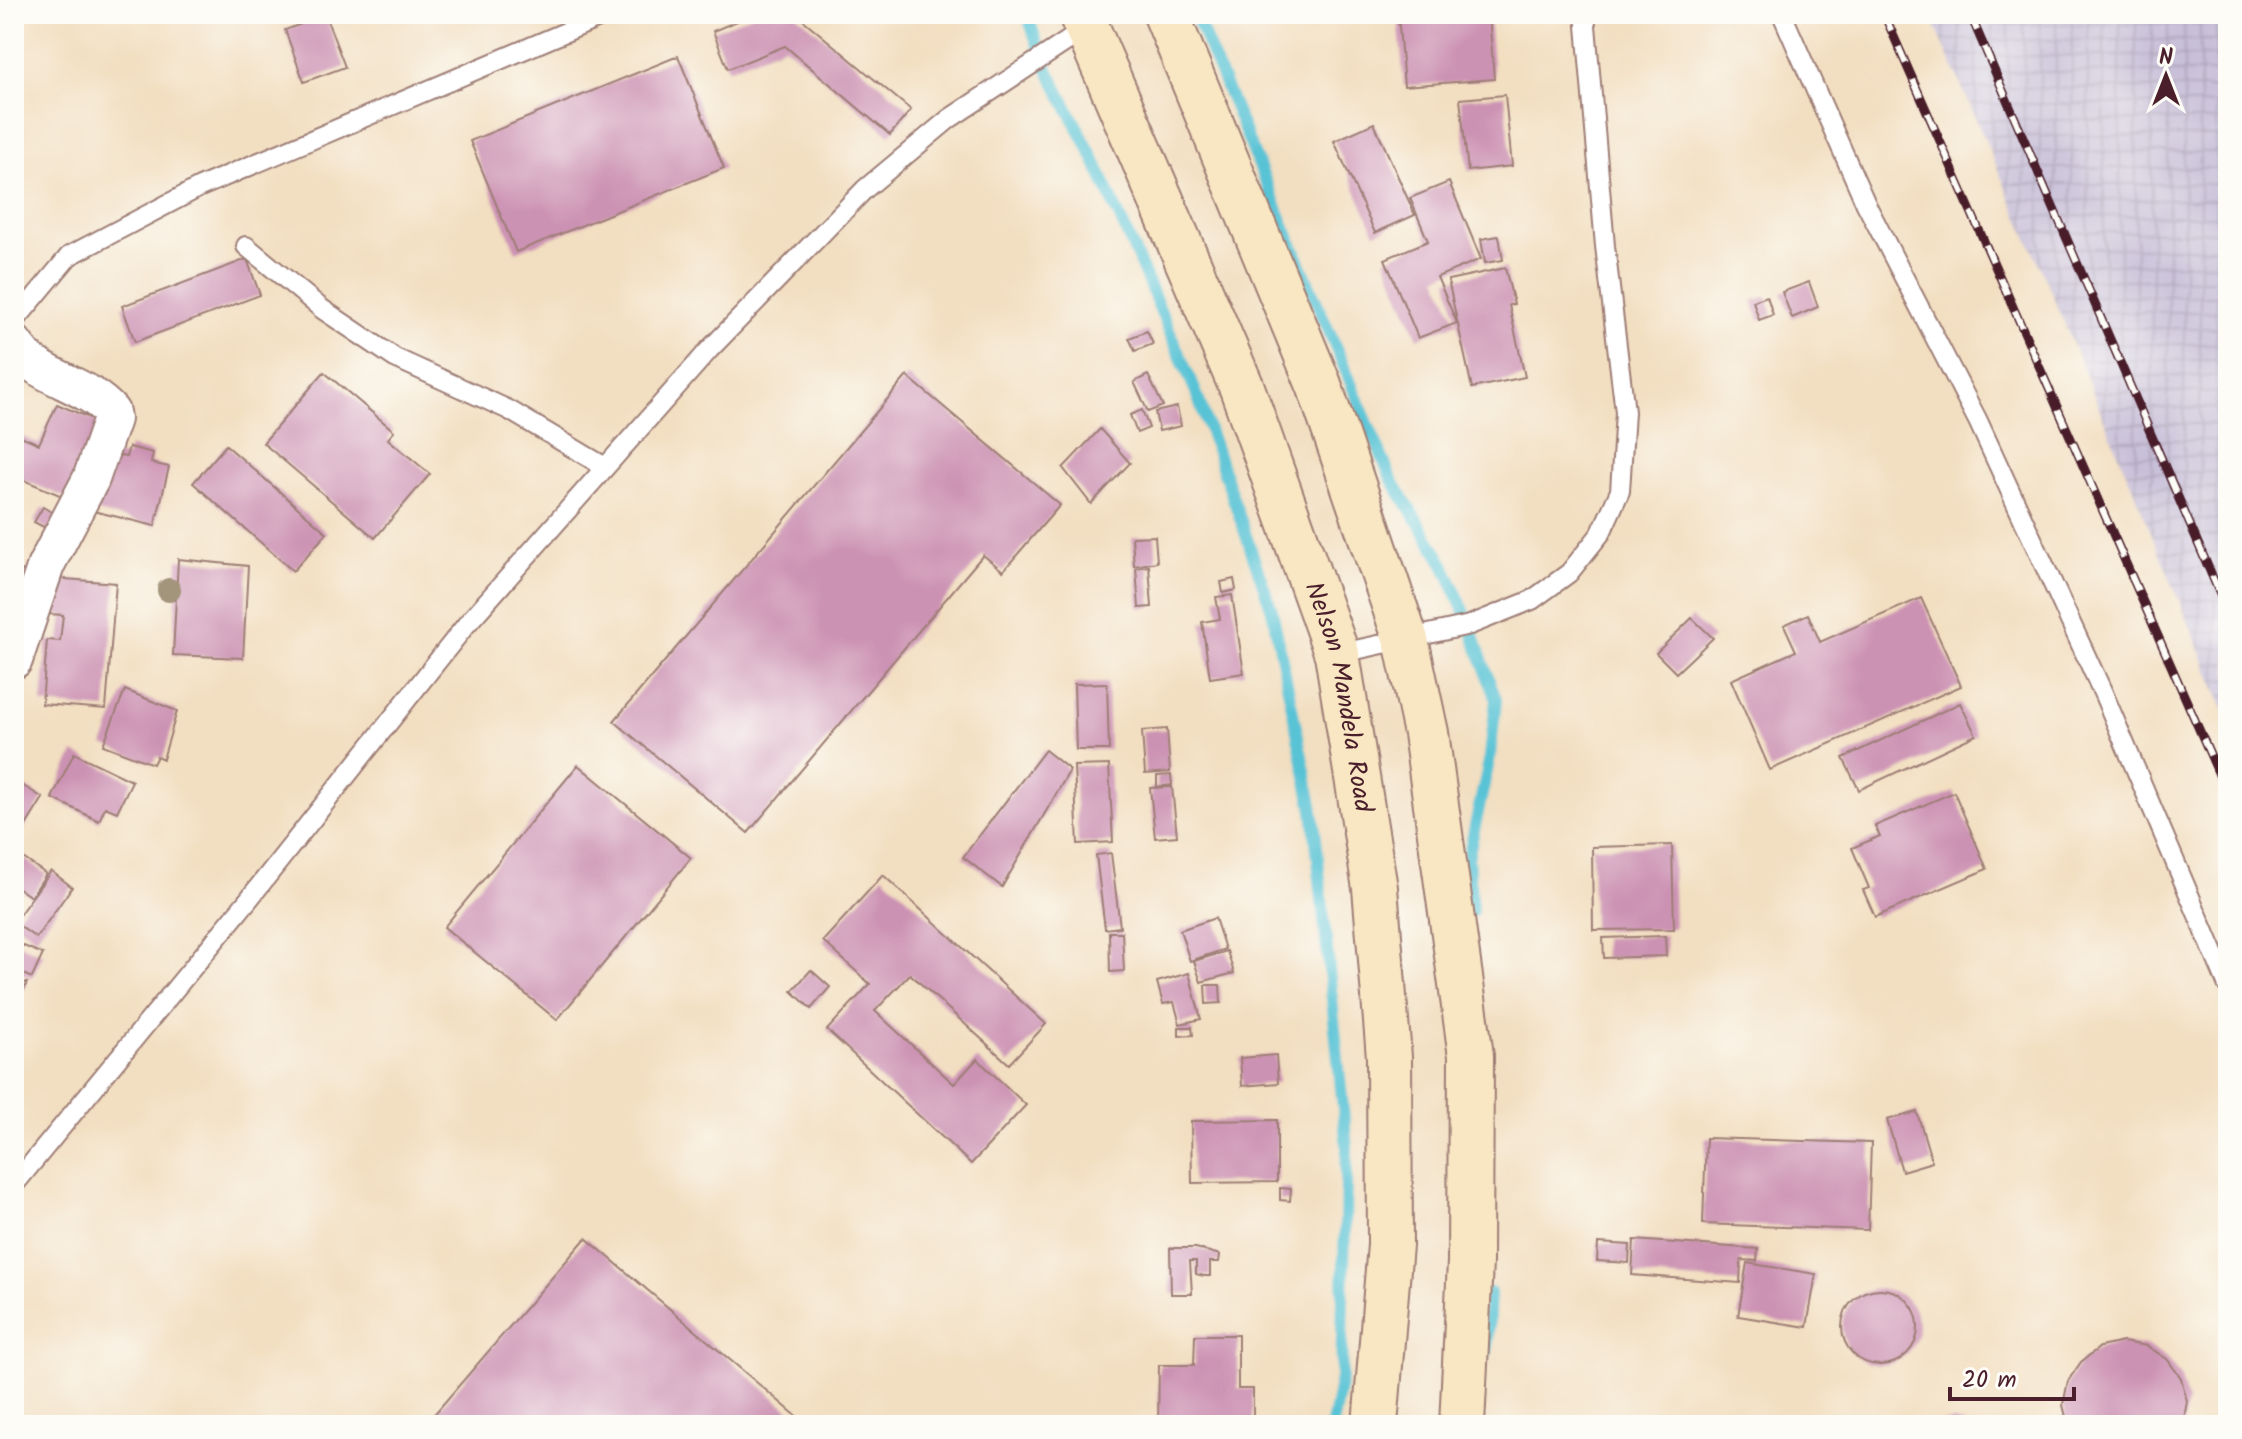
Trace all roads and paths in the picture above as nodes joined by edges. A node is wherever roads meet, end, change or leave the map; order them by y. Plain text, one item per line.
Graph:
1 (608, 14) edge
2 (1166, 14) edge
3 (1585, 14) edge
4 (1782, 14) edge
5 (1084, 21) edge
6 (246, 246) dead end
7 (14, 322) edge
8 (14, 343) edge
9 (605, 467) junction
10 (1406, 640) junction
11 (1337, 654) junction
12 (14, 660) edge
13 (2228, 986) edge
14 (14, 1185) edge
15 (1375, 1425) edge
16 (1462, 1425) edge

1 - 7 lane
2 - 10 main road
3 - 10 lane
4 - 13 lane
5 - 9 lane
5 - 11 main road, Nelson Mandela Road
6 - 9 lane
8 - 12 street
9 - 14 lane
10 - 11 lane
10 - 16 main road
11 - 15 main road, Nelson Mandela Road

